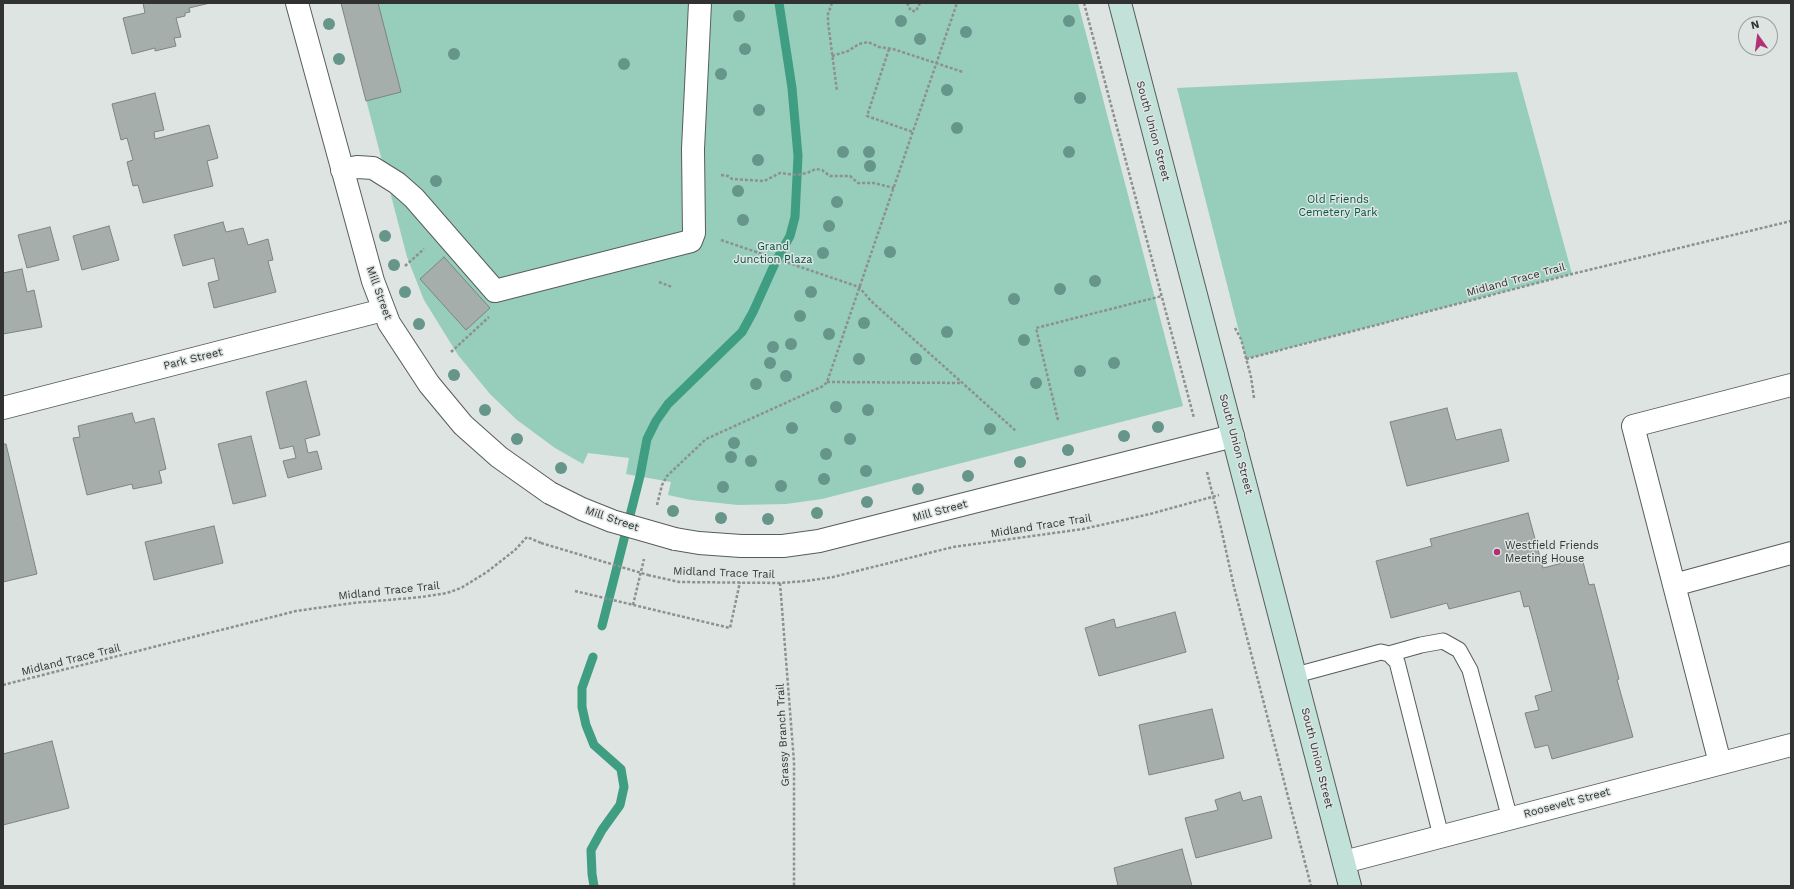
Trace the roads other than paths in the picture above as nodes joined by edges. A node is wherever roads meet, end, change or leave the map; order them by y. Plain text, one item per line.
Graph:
1 (297, 3) edge
2 (700, 3) edge
3 (1120, 3) edge
4 (342, 170) junction
5 (383, 310) junction
6 (1791, 385) edge
7 (3, 408) edge
8 (1233, 436) junction
9 (1791, 553) edge
10 (1674, 585) junction
11 (1389, 654) junction
12 (1296, 675) junction
13 (1791, 745) edge
14 (1720, 763) junction
15 (1510, 818) junction
16 (1441, 836) junction
17 (1344, 862) junction
18 (1350, 886) edge

1 - 4 street, Mill Street
2 - 4 street
3 - 8 street, South Union Street
4 - 5 street, Mill Street
5 - 7 street, Park Street
5 - 8 street, Mill Street, bridge
6 - 10 street
8 - 12 street, South Union Street
9 - 10 street
10 - 14 street
11 - 12 lane
11 - 15 lane
11 - 16 lane
12 - 17 street, South Union Street
13 - 14 street, Roosevelt Street
14 - 15 street, Roosevelt Street
15 - 16 street, Roosevelt Street
16 - 17 street, Roosevelt Street
17 - 18 street, South Union Street

